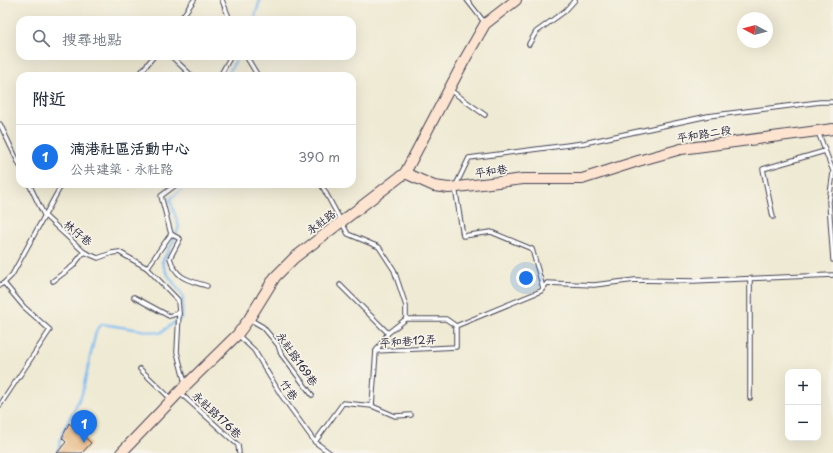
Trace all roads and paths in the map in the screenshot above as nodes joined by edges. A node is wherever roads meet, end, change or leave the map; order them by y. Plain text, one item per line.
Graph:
1 (194, 0) edge
2 (222, 0) edge
3 (467, 0) edge
4 (516, 0) edge
5 (575, 0) edge
6 (183, 16) edge
7 (228, 16) edge
8 (485, 24) junction
9 (529, 44) dead end
10 (151, 60) edge
11 (175, 60) edge
12 (229, 60) edge
13 (248, 60) edge
14 (141, 72) edge
15 (188, 72) edge
16 (222, 72) edge
17 (256, 72) edge
18 (449, 89) junction
19 (833, 102) edge
20 (485, 114) dead end
21 (0, 124) edge
22 (833, 129) edge
23 (817, 131) junction
24 (825, 151) junction
25 (16, 158) edge
26 (833, 172) edge
27 (405, 174) junction
28 (582, 179) joint
29 (455, 187) junction
30 (31, 188) edge
31 (60, 188) edge
32 (172, 188) edge
33 (323, 188) edge
34 (44, 215) junction
35 (773, 217) dead end
36 (341, 221) junction
37 (171, 234) junction
38 (84, 252) junction
39 (833, 260) edge
40 (147, 268) junction
41 (833, 275) edge
42 (750, 279) junction
43 (53, 281) dead end
44 (2, 284) edge
45 (340, 285) dead end
46 (207, 286) dead end
47 (543, 288) junction
48 (134, 297) dead end
49 (179, 314) junction
50 (249, 319) junction
51 (406, 319) junction
52 (456, 326) junction
53 (388, 333) junction
54 (237, 335) junction
55 (376, 351) junction
56 (140, 369) dead end
57 (179, 392) junction
58 (312, 395) dead end
59 (750, 398) dead end
60 (0, 405) edge
61 (372, 406) junction
62 (411, 415) dead end
63 (315, 442) junction
64 (121, 453) edge
65 (239, 453) edge
66 (330, 453) edge

1 - 6 lane
2 - 7 lane
3 - 8 lane
4 - 8 street, 永社路
5 - 9 lane
8 - 18 street, 永社路
10 - 14 lane
11 - 15 lane
12 - 16 lane
13 - 17 lane
18 - 20 lane
18 - 27 street, 永社路
19 - 29 lane
21 - 25 lane
22 - 23 street, 平和路二段
23 - 24 lane
23 - 28 street, 平和路二段
24 - 26 lane
24 - 35 lane
26 - 39 lane
27 - 29 street, 平和巷
27 - 36 street, 永社路
28 - 29 street, 平和巷
29 - 47 lane
30 - 34 lane
31 - 34 lane
32 - 37 lane
33 - 36 lane
34 - 38 lane, 林仔巷
34 - 44 lane
36 - 50 street, 永社路
36 - 51 lane
37 - 40 lane
37 - 46 lane
38 - 40 lane, 林仔巷
38 - 43 lane
40 - 49 lane, 林仔巷
41 - 42 lane
42 - 47 lane
42 - 59 lane
44 - 60 lane
45 - 53 lane
47 - 52 lane
48 - 49 lane
49 - 57 lane, 林仔巷
50 - 54 street, 永社路
50 - 58 lane, 永社路169巷
51 - 52 lane
51 - 53 lane
52 - 55 lane, 平和巷12弄
53 - 55 lane
54 - 57 street, 永社路
54 - 63 lane, 竹巷
55 - 61 lane, 平和巷12弄
56 - 57 lane, 永社路176巷
57 - 64 street, 永社路
57 - 65 lane, 永社路176巷
61 - 62 lane
61 - 63 lane
63 - 66 lane, 竹巷

